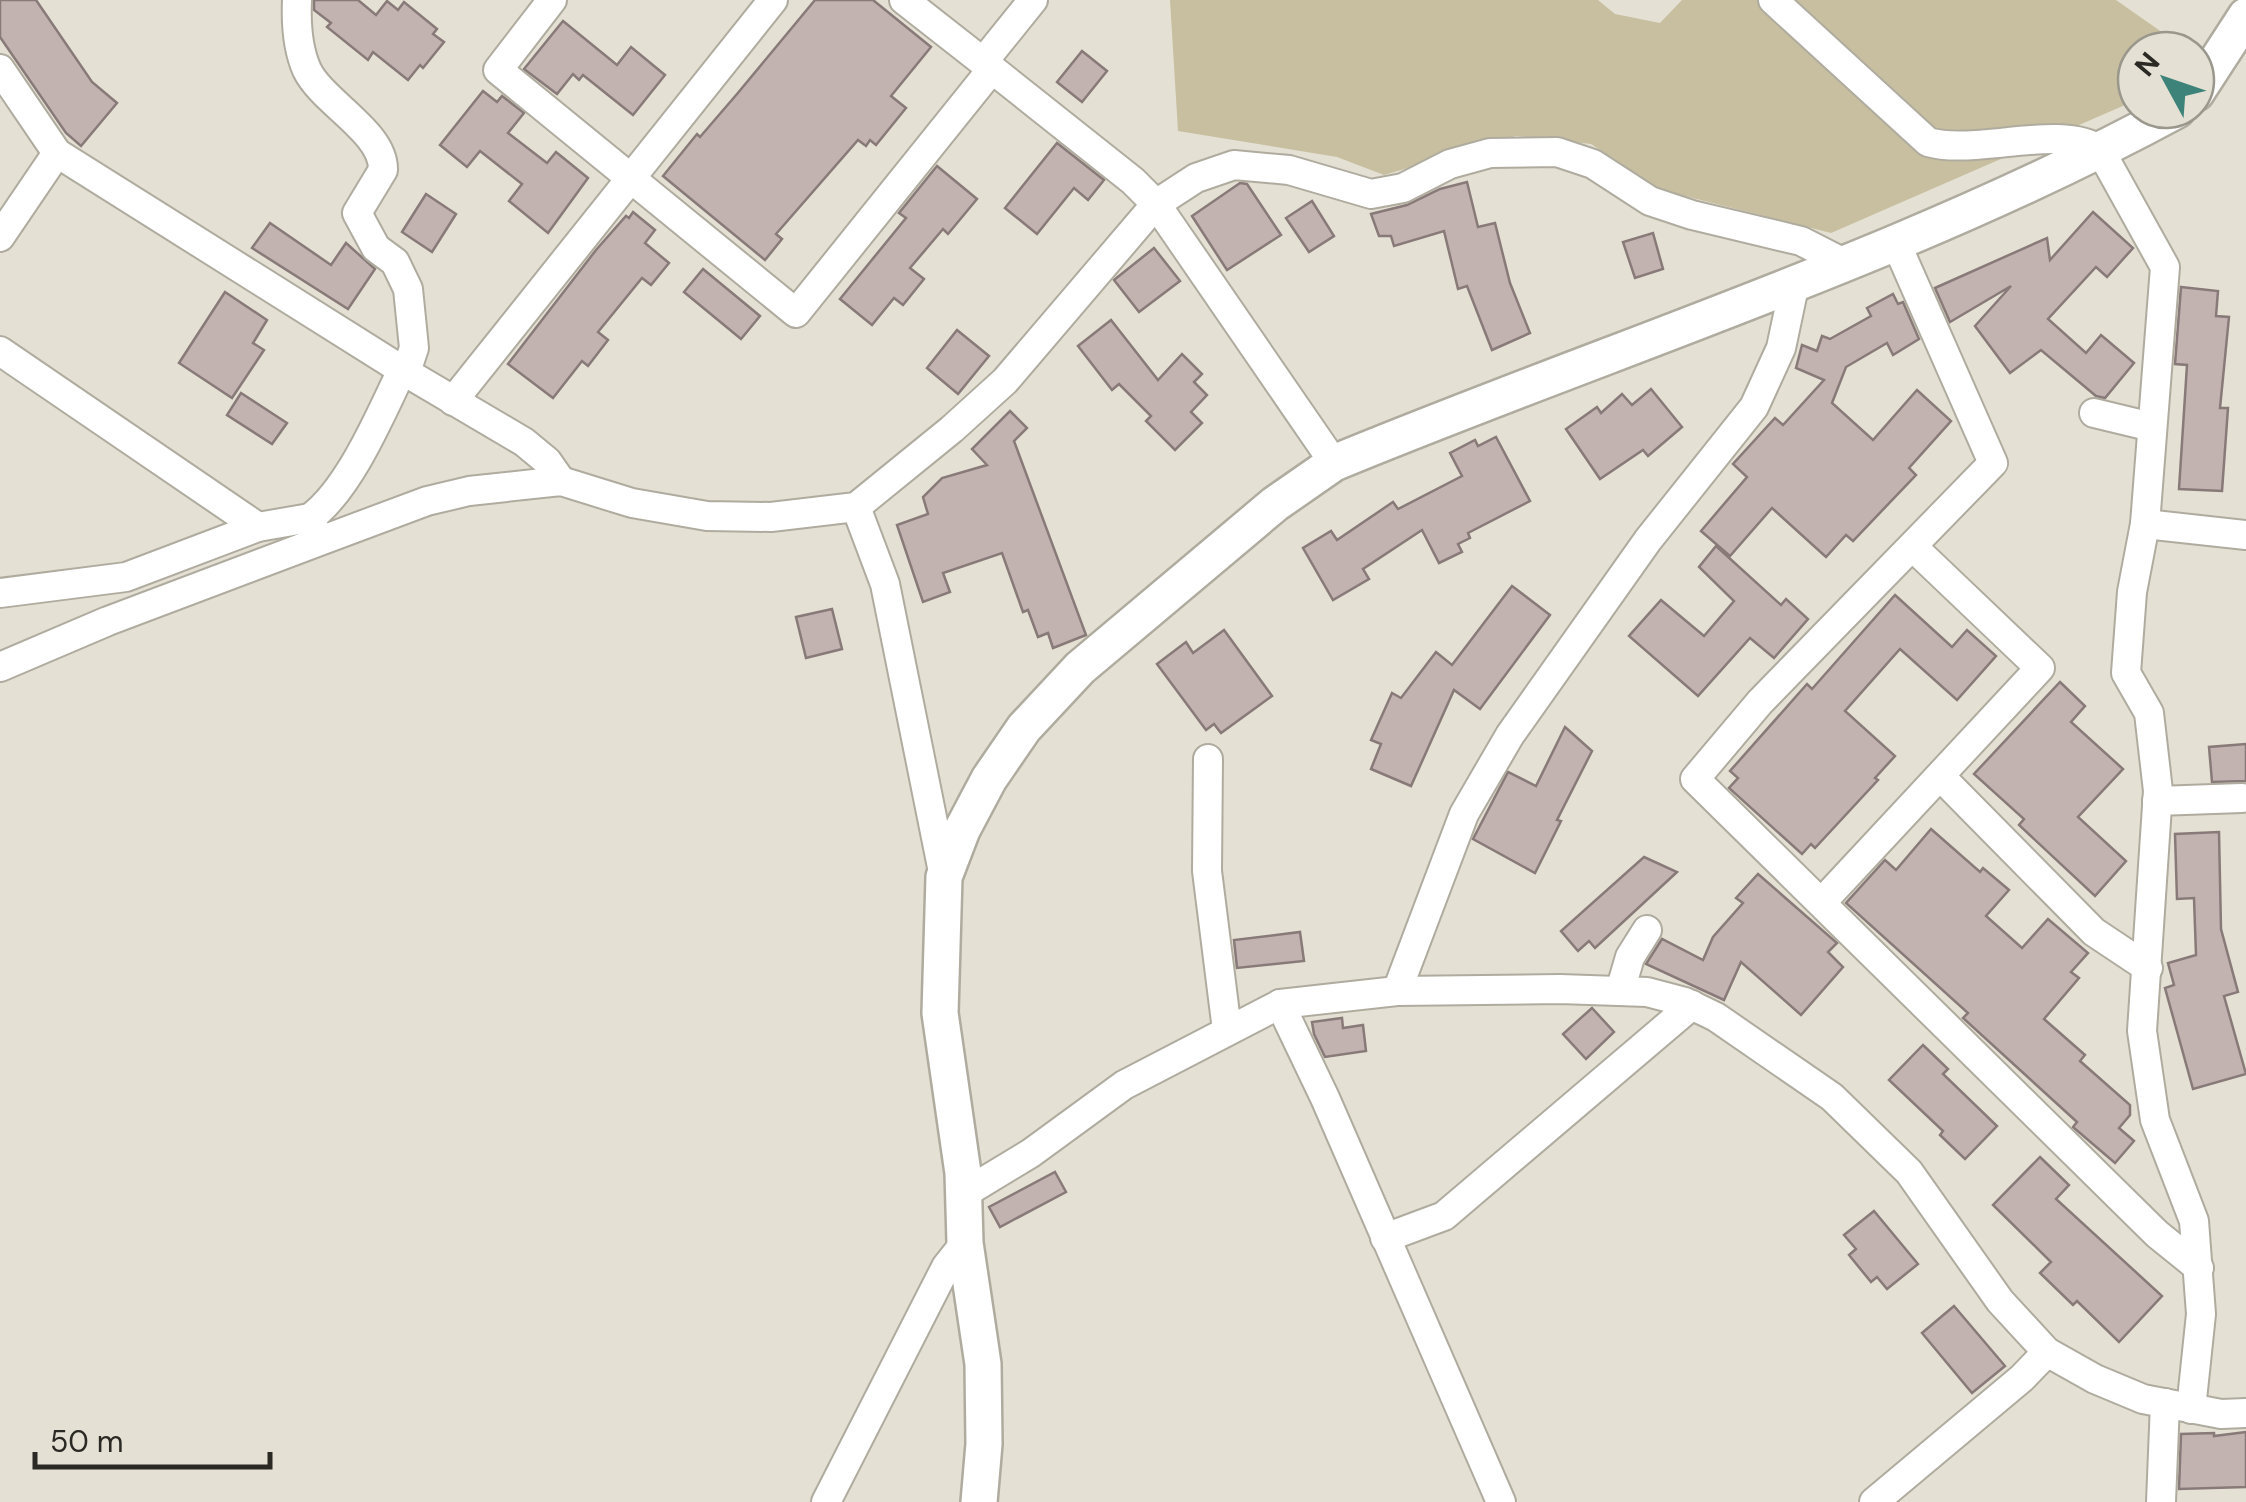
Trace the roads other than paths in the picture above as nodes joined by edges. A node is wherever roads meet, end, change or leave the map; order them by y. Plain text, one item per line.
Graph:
1 (298, 0) edge
2 (774, 0) edge
3 (904, 0) edge
4 (1034, 0) edge
5 (1772, 0) edge
6 (545, 2) edge
7 (2246, 16) edge
8 (2216, 62) edge
9 (987, 66) junction
10 (0, 69) edge
11 (2138, 130) edge
12 (2100, 150) junction
13 (57, 153) junction
14 (632, 180) junction
15 (1156, 204) junction
16 (0, 237) edge
17 (1896, 243) junction
18 (1844, 263) junction
19 (1795, 282) junction
20 (0, 351) edge
21 (403, 371) junction
22 (453, 401) junction
23 (2094, 412) dead end
24 (2152, 428) junction
25 (1334, 464) junction
26 (561, 481) junction
27 (856, 508) junction
28 (2145, 524) junction
29 (258, 528) junction
30 (315, 529) junction
31 (2246, 535) edge
32 (1914, 548) junction
33 (0, 593) edge
34 (0, 667) edge
35 (1208, 759) dead end
36 (1941, 777) junction
37 (2242, 798) dead end
38 (2157, 802) junction
39 (944, 877) junction
40 (1822, 902) junction
41 (1647, 930) dead end
42 (2148, 968) junction
43 (1397, 991) junction
44 (1620, 992) junction
45 (1280, 1004) junction
46 (1692, 1005) junction
47 (1227, 1030) junction
48 (965, 1194) junction
49 (1385, 1238) junction
50 (966, 1243) junction
51 (2199, 1268) junction
52 (2047, 1352) junction
53 (2178, 1406) junction
54 (2246, 1414) edge
55 (826, 1502) edge
56 (979, 1502) edge
57 (1500, 1502) edge
58 (1874, 1502) edge
59 (2161, 1502) edge

1 - 21 street
2 - 14 street
3 - 9 street
4 - 9 street
5 - 12 street
6 - 14 street
7 - 8 street
9 - 14 street
9 - 15 street
10 - 13 street
11 - 12 street
12 - 17 street
12 - 24 street
13 - 16 street
13 - 21 street
14 - 22 street
15 - 18 street
15 - 25 street
15 - 27 street
17 - 18 street
17 - 32 street
18 - 19 street
19 - 25 street
19 - 43 street
20 - 29 street
21 - 22 street
21 - 30 street
22 - 26 street
23 - 24 street
24 - 28 street
25 - 39 street
26 - 27 street
26 - 30 street
27 - 39 street
28 - 31 street
28 - 38 street
29 - 30 street
29 - 33 street
30 - 34 street
32 - 36 street
32 - 40 street
35 - 47 street
36 - 40 street
36 - 42 street
37 - 38 street
38 - 42 street
39 - 48 street
40 - 51 street
41 - 44 street
42 - 51 street
43 - 44 street
43 - 45 street
44 - 46 street
45 - 47 street
45 - 49 street
46 - 49 street
46 - 52 street
47 - 48 street
48 - 50 street
49 - 57 street
50 - 55 street
50 - 56 street
51 - 53 street
52 - 53 street
52 - 58 street
53 - 54 street
53 - 59 street

